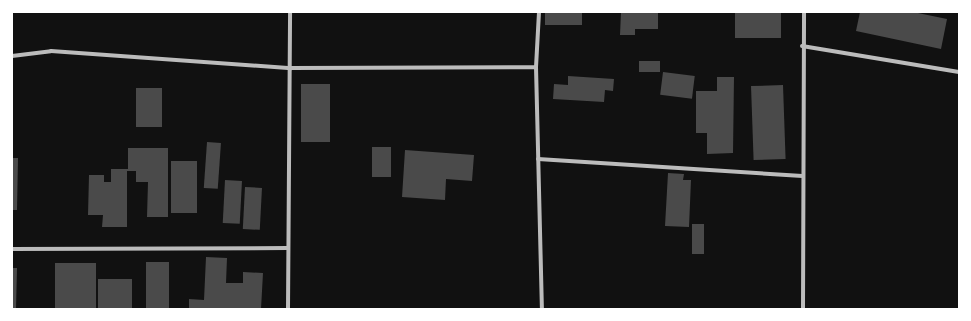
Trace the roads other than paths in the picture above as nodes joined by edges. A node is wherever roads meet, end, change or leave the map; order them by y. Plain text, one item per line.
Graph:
1 (290, 12) edge
2 (540, 12) edge
3 (804, 12) edge
4 (802, 46) junction
5 (12, 56) edge
6 (536, 67) junction
7 (290, 68) junction
8 (959, 72) edge
9 (538, 159) junction
10 (802, 176) junction
11 (288, 248) junction
12 (12, 249) edge
13 (288, 309) edge
14 (542, 309) edge
15 (803, 309) edge

1 - 7 street
2 - 6 street
3 - 4 street
4 - 8 street
4 - 10 street
5 - 7 street
6 - 7 street
6 - 9 street
7 - 11 street
9 - 10 street
9 - 14 street
10 - 15 street
11 - 12 street
11 - 13 street

